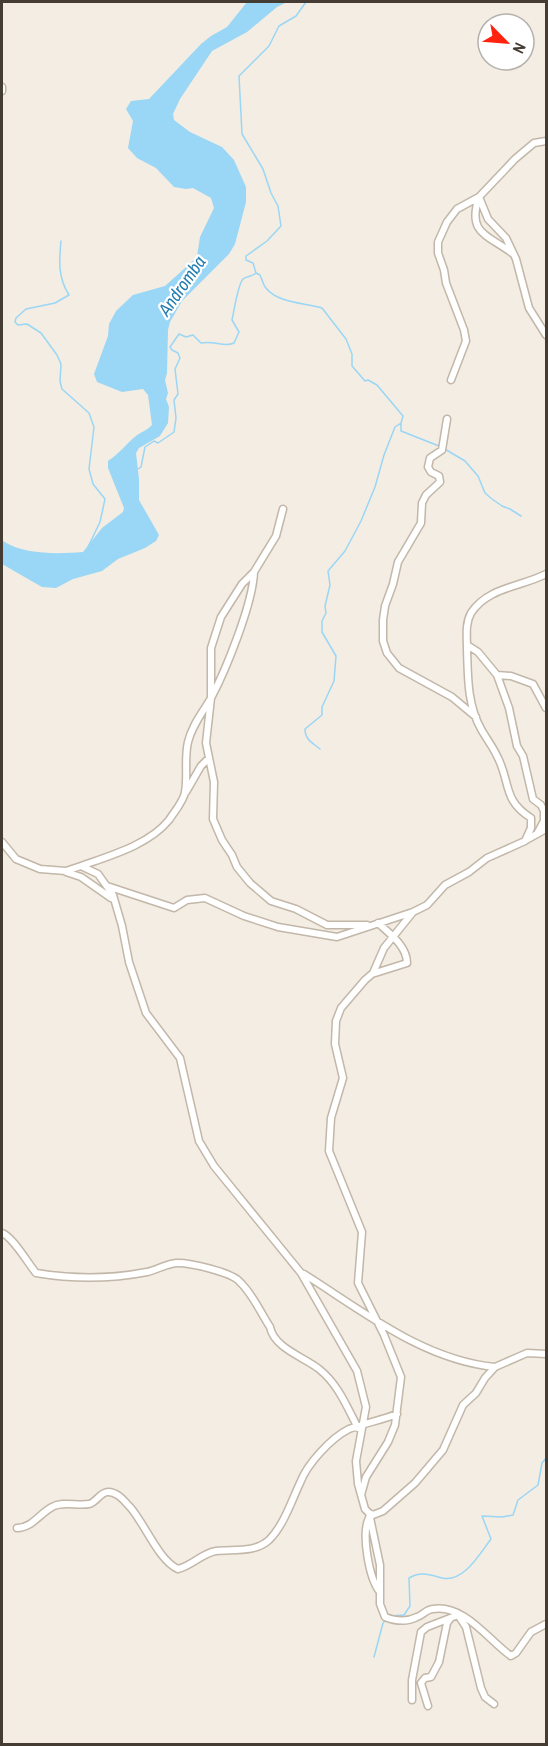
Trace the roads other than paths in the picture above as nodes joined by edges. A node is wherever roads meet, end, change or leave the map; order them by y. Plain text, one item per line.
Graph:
1 (2, 87) edge
2 (2, 91) edge
3 (546, 141) edge
4 (479, 197) junction
5 (513, 253) junction
6 (546, 335) edge
7 (450, 381) dead end
8 (447, 419) dead end
9 (283, 509) dead end
10 (254, 573) junction
11 (546, 574) edge
12 (467, 645) junction
13 (497, 675) junction
14 (211, 698) junction
15 (546, 708) edge
16 (477, 718) junction
17 (209, 758) junction
18 (185, 794) junction
19 (546, 829) edge
20 (537, 834) junction
21 (525, 841) junction
22 (2, 842) edge
23 (81, 866) junction
24 (66, 872) junction
25 (106, 886) junction
26 (115, 902) junction
27 (413, 912) junction
28 (378, 923) junction
29 (370, 925) junction
30 (394, 937) junction
31 (372, 974) junction
32 (2, 1233) edge
33 (301, 1273) junction
34 (375, 1319) junction
35 (546, 1354) edge
36 (495, 1367) junction
37 (398, 1414) junction
38 (360, 1426) junction
39 (361, 1496) junction
40 (369, 1515) junction
41 (17, 1528) dead end
42 (380, 1592) junction
43 (458, 1615) junction
44 (450, 1618) junction
45 (546, 1624) edge
46 (412, 1700) dead end
47 (494, 1704) dead end
48 (428, 1706) dead end

1 - 2 street
3 - 4 street
4 - 5 street
4 - 5 street
4 - 7 street
5 - 6 street
8 - 16 street
9 - 10 street
10 - 14 street
10 - 14 street
11 - 12 street
12 - 13 street
12 - 16 street
13 - 15 street
13 - 20 street
14 - 17 street
14 - 18 street
16 - 21 street
17 - 18 street
17 - 29 street
18 - 23 street
19 - 20 street
20 - 21 street
21 - 27 street
22 - 24 street
23 - 24 street
23 - 25 street
24 - 26 street
25 - 26 street
25 - 29 street
26 - 33 street
27 - 28 street
27 - 30 street
28 - 29 street
28 - 30 street
30 - 31 street
30 - 31 street
31 - 34 street
32 - 38 street
33 - 34 street
33 - 38 street
34 - 36 street
34 - 37 street
35 - 36 street
36 - 40 street
37 - 38 street
37 - 39 street
38 - 39 street
38 - 41 street
39 - 40 street
40 - 42 street
40 - 42 street
42 - 43 street
43 - 44 street
43 - 45 street
43 - 47 street
44 - 46 street
44 - 48 street

